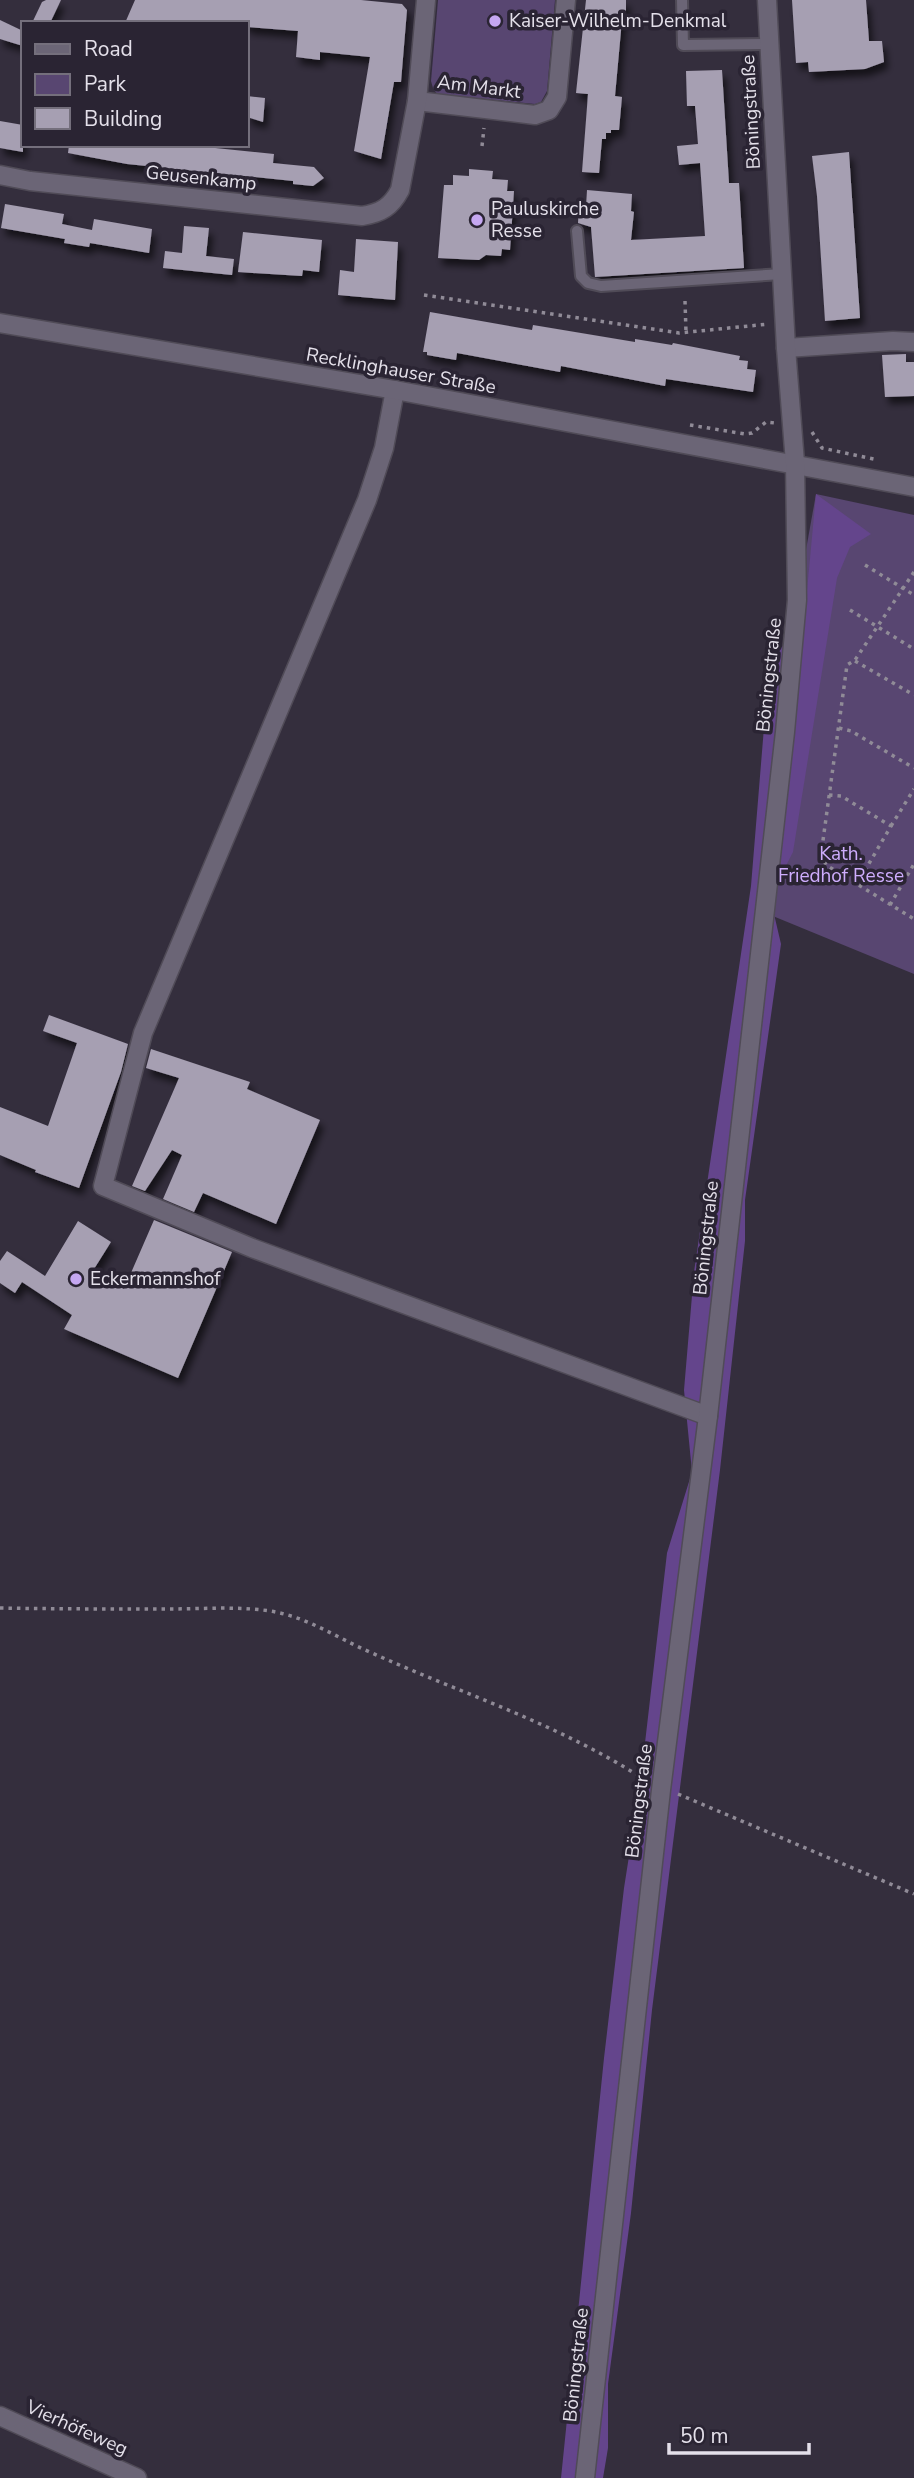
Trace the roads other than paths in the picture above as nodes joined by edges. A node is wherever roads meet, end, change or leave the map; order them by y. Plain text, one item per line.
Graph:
1 (426, 0) edge
2 (566, 0) edge
3 (682, 0) edge
4 (767, 0) edge
5 (768, 44) junction
6 (417, 100) junction
7 (0, 175) edge
8 (394, 202) joint
9 (577, 231) dead end
10 (782, 274) junction
11 (0, 323) edge
12 (914, 342) edge
13 (786, 348) junction
14 (395, 390) junction
15 (795, 463) junction
16 (914, 487) edge
17 (708, 1416) junction
18 (0, 2416) edge
19 (137, 2478) edge
20 (585, 2478) edge

1 - 6 main road, Am Markt
2 - 6 main road, Am Markt
3 - 5 lane
4 - 5 main road, Böningstraße
5 - 10 main road, Böningstraße
6 - 8 main road, Am Markt
7 - 8 main road, Geusenkamp
9 - 10 lane
10 - 13 main road, Böningstraße
11 - 14 main road, Recklinghauser Straße
12 - 13 main road
13 - 15 main road, Böningstraße
14 - 15 main road, Recklinghauser Straße
14 - 17 main road
15 - 16 main road, Recklinghauser Straße
15 - 17 main road, Böningstraße
17 - 20 main road, Böningstraße
18 - 19 main road, Vierhöfeweg

